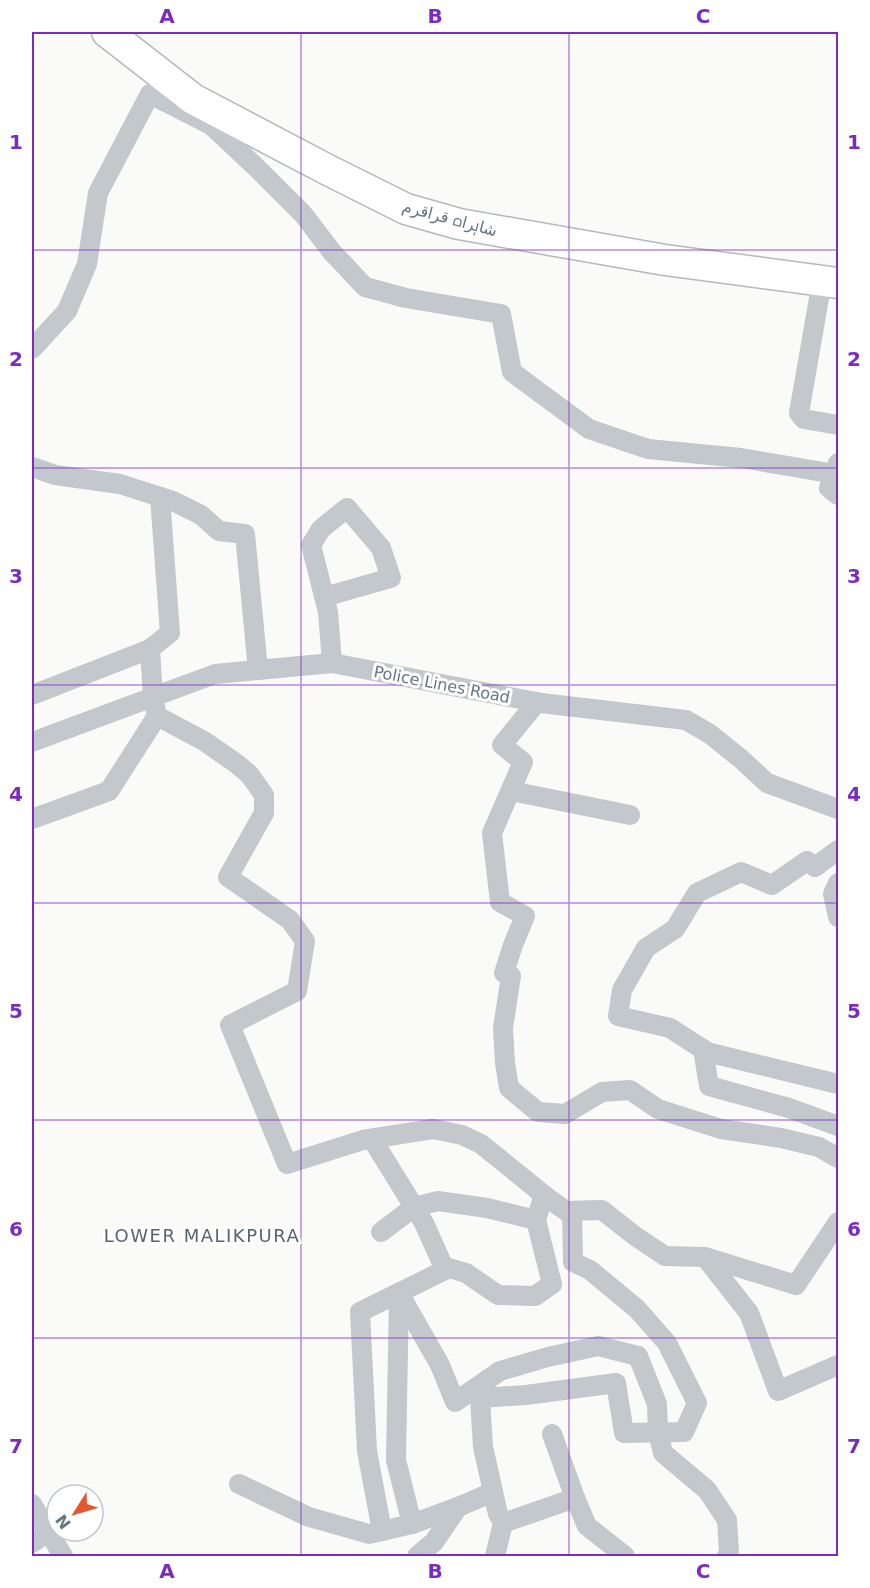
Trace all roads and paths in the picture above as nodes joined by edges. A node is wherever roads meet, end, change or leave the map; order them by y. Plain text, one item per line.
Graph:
1 (107, 32) edge
2 (830, 282) edge
3 (32, 349) edge
4 (838, 425) edge
5 (32, 467) edge
6 (837, 469) edge
7 (838, 495) edge
8 (160, 497) junction
9 (324, 597) junction
10 (150, 649) junction
11 (332, 663) junction
12 (258, 670) junction
13 (32, 695) edge
14 (537, 702) junction
15 (155, 707) junction
16 (32, 742) edge
17 (511, 791) junction
18 (838, 809) edge
19 (630, 816) dead end
20 (32, 819) edge
21 (838, 850) edge
22 (838, 883) edge
23 (838, 917) edge
24 (703, 1049) junction
25 (838, 1084) edge
26 (838, 1126) edge
27 (372, 1139) junction
28 (838, 1158) edge
29 (544, 1195) junction
30 (414, 1207) junction
31 (572, 1211) junction
32 (536, 1220) junction
33 (838, 1222) edge
34 (381, 1232) dead end
35 (705, 1257) junction
36 (445, 1270) junction
37 (399, 1293) junction
38 (838, 1365) edge
39 (658, 1432) junction
40 (552, 1434) dead end
41 (239, 1484) dead end
42 (493, 1492) junction
43 (575, 1498) junction
44 (32, 1504) edge
45 (458, 1507) junction
46 (503, 1523) junction
47 (412, 1524) junction
48 (45, 1527) edge
49 (382, 1531) junction
50 (45, 1534) edge
51 (32, 1543) edge
52 (55, 1543) edge
53 (63, 1557) edge
54 (417, 1557) edge
55 (495, 1557) edge
56 (625, 1557) edge
57 (727, 1557) edge

1 - 2 highway, شاہراہ قراقرم
2 - 4 street
3 - 6 street
5 - 8 street
6 - 7 street
8 - 10 street
8 - 12 street
9 - 9 street
9 - 11 street
10 - 13 street
10 - 15 street
11 - 12 street, Police Lines Road
11 - 14 street, Police Lines Road
12 - 15 street, Police Lines Road
14 - 17 street
14 - 18 street, Police Lines Road
15 - 16 street, Police Lines Road
15 - 20 street
15 - 27 street
17 - 19 street
17 - 28 street
21 - 24 street
22 - 23 street
24 - 25 street
24 - 26 street
27 - 29 street
27 - 30 street
29 - 31 street
29 - 32 street
30 - 32 street
30 - 34 street
30 - 36 street
31 - 35 street
31 - 39 street
32 - 36 street
33 - 35 street
35 - 38 street
36 - 37 street
37 - 39 street
37 - 47 street
37 - 49 street
39 - 42 street
39 - 57 street
40 - 43 street
41 - 49 street
42 - 45 street
42 - 46 street
43 - 46 street
43 - 56 street
44 - 48 street
45 - 47 street
45 - 54 street
46 - 55 street
47 - 49 street
50 - 51 street
52 - 53 street

